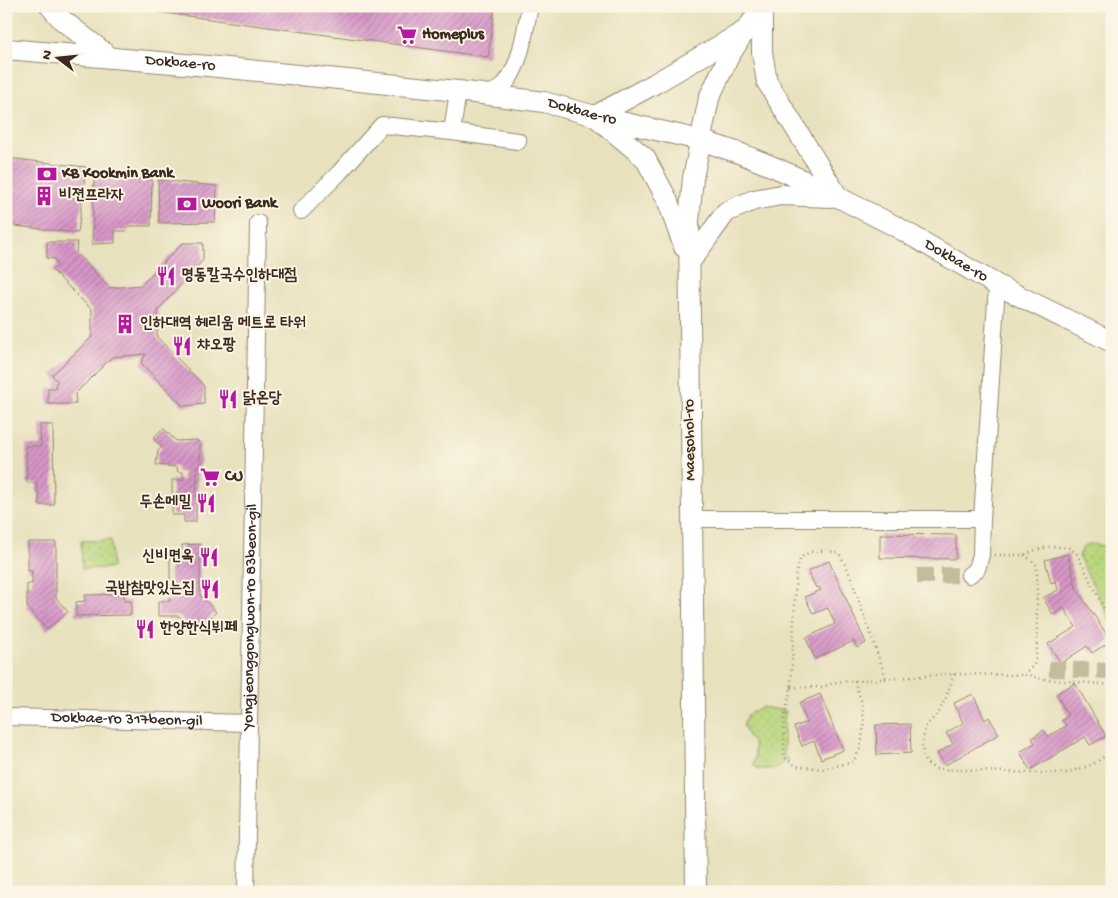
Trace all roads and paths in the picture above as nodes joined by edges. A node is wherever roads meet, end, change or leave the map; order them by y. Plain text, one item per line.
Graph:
1 (50, 6) edge
2 (530, 6) edge
3 (763, 7) edge
4 (745, 31) junction
5 (6, 49) edge
6 (110, 58) junction
7 (458, 91) junction
8 (486, 95) junction
9 (595, 116) junction
10 (452, 132) junction
11 (700, 140) junction
12 (518, 141) dead end
13 (838, 197) junction
14 (301, 211) dead end
15 (258, 223) dead end
16 (690, 262) junction
17 (997, 285) junction
18 (1112, 342) edge
19 (692, 519) junction
20 (982, 519) junction
21 (981, 555) junction
22 (1024, 555) junction
23 (968, 575) dead end
24 (1112, 624) edge
25 (954, 674) junction
26 (1024, 675) junction
27 (886, 678) junction
28 (854, 681) junction
29 (1112, 685) edge
30 (791, 687) junction
31 (6, 717) edge
32 (249, 723) junction
33 (1112, 752) edge
34 (246, 892) edge
35 (696, 892) edge

1 - 6 main road
2 - 8 street
3 - 4 main road, Maesohol-ro
3 - 13 main road
4 - 9 main road
4 - 11 main road, Maesohol-ro
5 - 6 main road, Dokbae-ro
6 - 7 main road, Dokbae-ro
7 - 8 main road, Dokbae-ro
7 - 10 street
8 - 9 main road, Dokbae-ro
9 - 11 main road, Dokbae-ro
9 - 16 main road
10 - 12 street
10 - 14 street
11 - 13 main road, Dokbae-ro
11 - 16 main road, Maesohol-ro
13 - 16 main road
13 - 17 main road, Dokbae-ro
15 - 32 street, Yongjeonggongwon-ro 83beon-gil
16 - 19 main road, Maesohol-ro
17 - 18 main road, Dokbae-ro
17 - 20 street
19 - 20 street
19 - 35 main road, Maesohol-ro
20 - 21 street
21 - 22 path
21 - 23 street
22 - 24 path
22 - 26 path
25 - 26 path
25 - 27 path
25 - 33 path
26 - 29 path
27 - 28 path
27 - 30 path
28 - 30 path
28 - 30 path
31 - 32 street, Dokbae-ro 317beon-gil
32 - 34 street, Yongjeonggongwon-ro 83beon-gil

